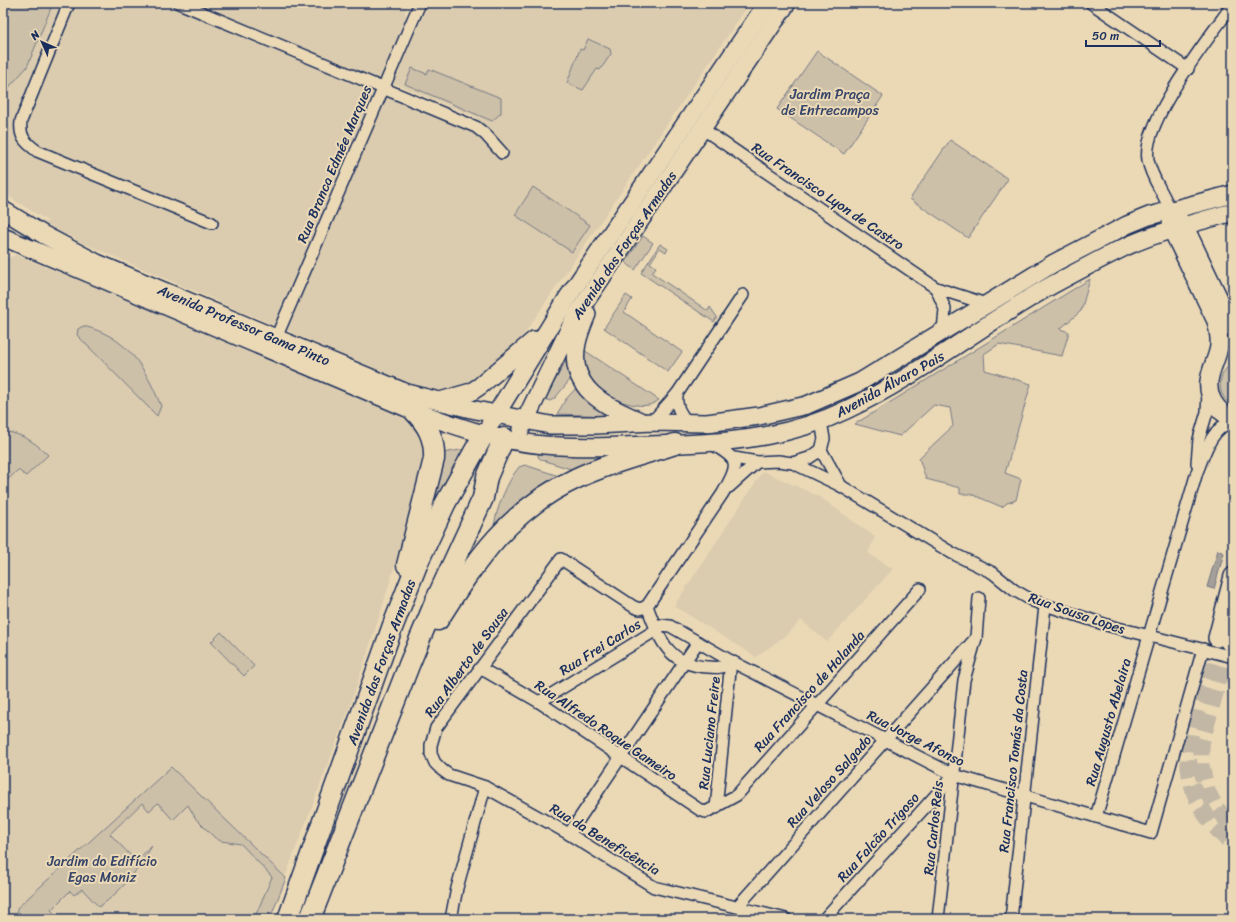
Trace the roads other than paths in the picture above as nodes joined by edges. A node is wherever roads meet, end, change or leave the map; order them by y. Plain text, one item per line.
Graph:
1 (70, 3) edge
2 (179, 3) edge
3 (420, 3) edge
4 (767, 3) edge
5 (788, 3) edge
6 (1091, 3) edge
7 (1233, 4) edge
8 (1188, 69) junction
9 (382, 89) junction
10 (703, 129) junction
11 (502, 153) dead end
12 (1233, 194) edge
13 (3, 210) edge
14 (1170, 210) junction
15 (1233, 212) edge
16 (3, 220) edge
17 (212, 223) dead end
18 (1178, 227) junction
19 (44, 235) junction
20 (8, 242) edge
21 (596, 285) junction
22 (936, 288) junction
23 (743, 295) dead end
24 (986, 304) junction
25 (548, 328) junction
26 (1233, 328) edge
27 (943, 331) junction
28 (276, 338) junction
29 (1233, 351) edge
30 (1210, 377) junction
31 (677, 394) junction
32 (436, 402) junction
33 (806, 405) junction
34 (414, 411) junction
35 (495, 414) junction
36 (1233, 420) edge
37 (525, 421) junction
38 (820, 421) junction
39 (647, 422) junction
40 (690, 422) junction
41 (484, 434) junction
42 (510, 439) junction
43 (710, 443) junction
44 (675, 444) junction
45 (821, 450) junction
46 (734, 458) junction
47 (757, 462) junction
48 (793, 463) junction
49 (1197, 472) junction
50 (841, 486) junction
51 (723, 493) junction
52 (1233, 576) edge
53 (920, 589) dead end
54 (979, 598) dead end
55 (647, 606) junction
56 (1045, 606) junction
57 (392, 628) junction
58 (656, 630) junction
59 (1149, 636) junction
60 (976, 638) junction
61 (1228, 641) edge
62 (698, 642) junction
63 (1203, 649) junction
64 (731, 661) junction
65 (684, 662) junction
66 (409, 666) junction
67 (480, 668) junction
68 (539, 702) junction
69 (817, 705) junction
70 (886, 739) junction
71 (621, 757) junction
72 (954, 775) junction
73 (485, 787) junction
74 (1026, 796) junction
75 (716, 808) junction
76 (1096, 817) junction
77 (569, 834) junction
78 (319, 898) junction
79 (737, 907) junction
80 (288, 919) edge
81 (310, 919) edge
82 (321, 919) edge
83 (451, 919) edge
84 (786, 919) edge
85 (824, 919) edge
86 (938, 919) edge
87 (1012, 919) edge

1 - 17 street
2 - 9 street
3 - 9 street, Rua Branca Edmée Marques
4 - 25 main road, Avenida das Forças Armadas
5 - 10 main road, Avenida das Forças Armadas
6 - 8 street
7 - 8 street
8 - 14 street
9 - 11 street
9 - 28 street, Rua Branca Edmée Marques
10 - 21 main road, Avenida das Forças Armadas
10 - 22 street, Rua Francisco Lyon de Castro
12 - 14 main road, Avenida Álvaro Pais
13 - 19 main road, Avenida Professor Gama Pinto
14 - 18 main road
14 - 24 main road, Avenida Álvaro Pais
15 - 18 main road, Avenida Álvaro Pais
16 - 19 main road
18 - 26 main road
18 - 30 main road
18 - 38 main road, Avenida Álvaro Pais
19 - 28 main road, Avenida Professor Gama Pinto
20 - 34 main road, Avenida Professor Gama Pinto
21 - 37 main road, Avenida das Forças Armadas
21 - 39 main road
22 - 24 street, Rua Francisco Lyon de Castro
22 - 27 street
23 - 31 street
24 - 27 main road, Avenida Álvaro Pais
25 - 32 main road
25 - 35 main road, Avenida das Forças Armadas
27 - 33 main road, Avenida Álvaro Pais
28 - 32 main road, Avenida Professor Gama Pinto
29 - 30 main road
30 - 36 main road
30 - 49 street
31 - 39 street
31 - 40 street
32 - 35 main road, Avenida Professor Gama Pinto
33 - 38 main road
33 - 40 main road, Avenida Álvaro Pais
34 - 41 main road, Avenida Professor Gama Pinto
34 - 57 highway
35 - 37 main road, Avenida Álvaro Pais
35 - 41 main road, Avenida das Forças Armadas
35 - 42 main road
36 - 49 street
37 - 39 main road, Avenida Álvaro Pais
37 - 42 main road, Avenida das Forças Armadas
38 - 43 main road, Avenida Álvaro Pais
38 - 45 street
39 - 40 main road, Avenida Álvaro Pais
41 - 42 main road, Avenida Álvaro Pais
41 - 57 highway, Avenida das Forças Armadas
42 - 44 main road, Avenida Álvaro Pais
42 - 66 highway, Avenida das Forças Armadas
43 - 44 main road, Avenida Álvaro Pais
43 - 46 street
44 - 66 highway
45 - 48 street
45 - 50 street, Rua Sousa Lopes
46 - 47 street, Rua Sousa Lopes
46 - 51 street
47 - 48 street, Rua Sousa Lopes
47 - 51 street
48 - 50 street, Rua Sousa Lopes
49 - 59 street
50 - 56 street, Rua Sousa Lopes
51 - 55 street
52 - 61 main road
53 - 69 street, Rua Francisco de Holanda
54 - 60 street, Rua Carlos Reis
55 - 58 street
55 - 67 street, Rua Alberto de Sousa
56 - 59 street, Rua Sousa Lopes
56 - 74 street, Rua Francisco Tomás da Costa
57 - 80 highway, Avenida das Forças Armadas
58 - 62 street, Rua Jorge Afonso
58 - 65 street
58 - 68 street, Rua Frei Carlos
59 - 63 street, Rua Sousa Lopes
59 - 76 street, Rua Augusto Abelaira
60 - 70 street, Rua Veloso Salgado
60 - 72 street, Rua Carlos Reis
61 - 63 street, Rua Sousa Lopes
62 - 64 street, Rua Jorge Afonso
62 - 65 street
63 - 76 street, Rua Jorge Afonso
64 - 65 street
64 - 69 street, Rua Jorge Afonso
64 - 75 street, Rua Luciano Freire
65 - 71 street
66 - 78 highway, Avenida das Forças Armadas
67 - 68 street, Rua Alfredo Roque Gameiro
67 - 73 street, Rua Alberto de Sousa
68 - 71 street, Rua Alfredo Roque Gameiro
69 - 70 street, Rua Jorge Afonso
69 - 75 street, Rua Francisco de Holanda
70 - 72 street, Rua Jorge Afonso
70 - 79 street, Rua Veloso Salgado
71 - 75 street, Rua Alfredo Roque Gameiro
71 - 77 street
72 - 74 street, Rua Jorge Afonso
72 - 85 street, Rua Falcão Trigoso
72 - 86 street, Rua Carlos Reis
73 - 77 street, Rua da Beneficência
73 - 83 street
74 - 76 street, Rua Jorge Afonso
74 - 87 street, Rua Francisco Tomás da Costa
77 - 79 street, Rua da Beneficência
78 - 81 highway, Avenida das Forças Armadas
78 - 82 highway
79 - 84 street, Rua da Beneficência

